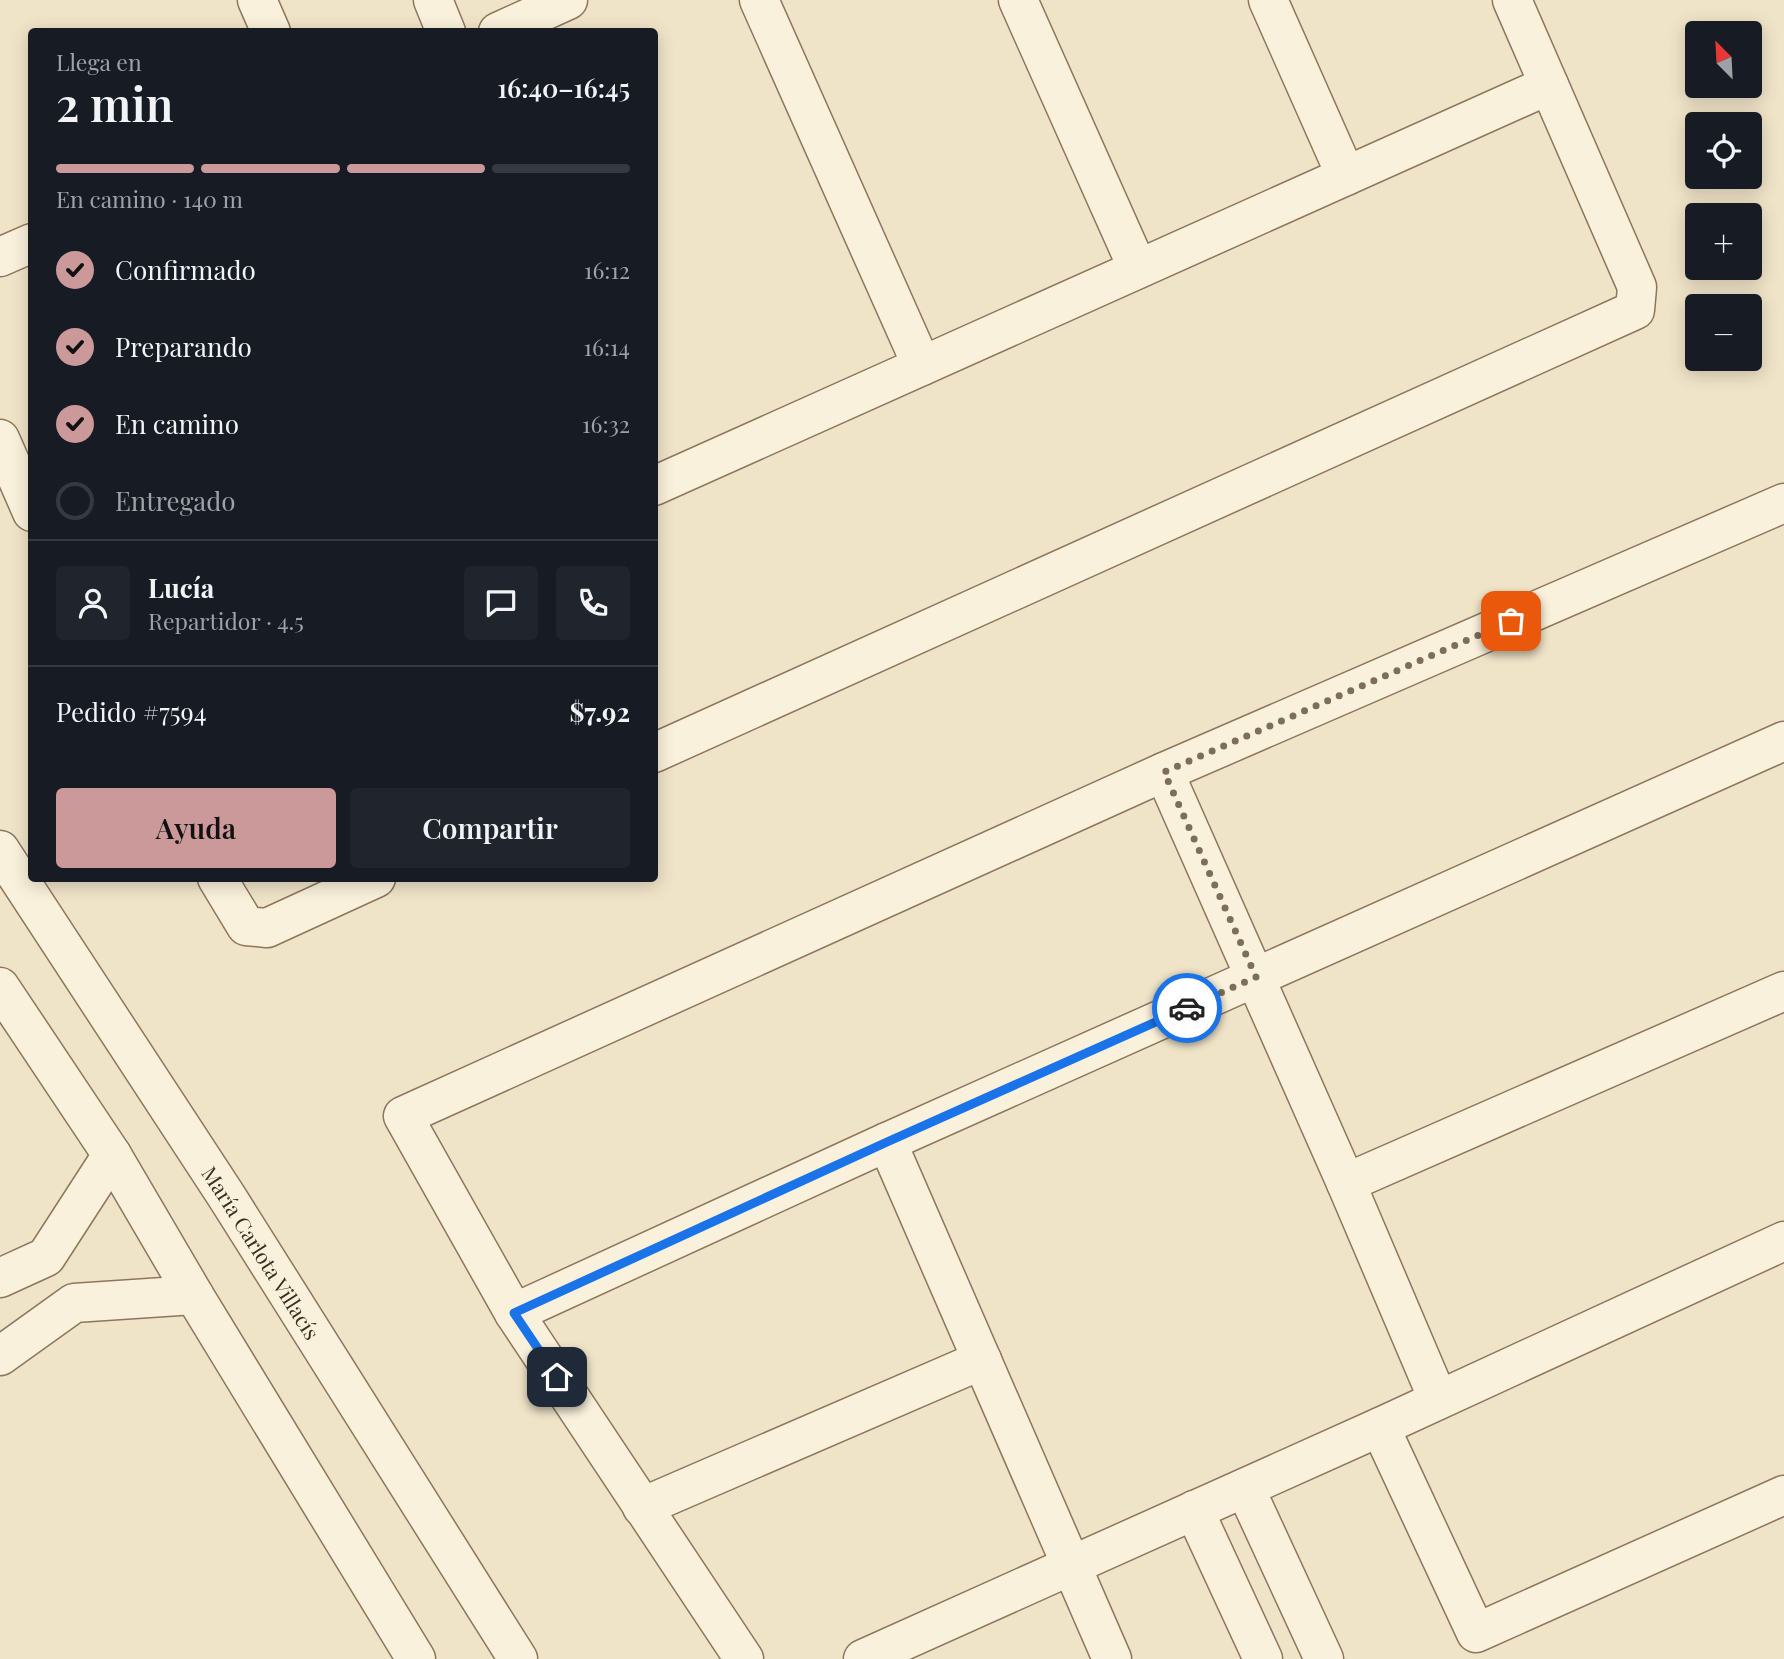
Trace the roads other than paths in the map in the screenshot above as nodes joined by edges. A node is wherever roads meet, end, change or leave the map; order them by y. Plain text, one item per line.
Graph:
1 (257, 0) edge
2 (433, 0) edge
3 (759, 0) edge
4 (1018, 0) edge
5 (1268, 0) edge
6 (1512, 0) edge
7 (545, 5) edge
8 (269, 28) edge
9 (444, 28) edge
10 (505, 28) edge
11 (1549, 85) junction
12 (1346, 176) junction
13 (28, 245) edge
14 (0, 257) edge
15 (1138, 270) junction
16 (922, 366) junction
17 (0, 439) edge
18 (658, 484) edge
19 (28, 503) edge
20 (1784, 503) edge
21 (1784, 741) edge
22 (658, 751) edge
23 (1164, 772) junction
24 (0, 850) edge
25 (219, 882) edge
26 (367, 882) edge
27 (1256, 977) junction
28 (0, 987) edge
29 (1784, 991) edge
30 (887, 1142) junction
31 (112, 1156) junction
32 (1346, 1183) junction
33 (1784, 1241) edge
34 (46, 1257) junction
35 (0, 1278) edge
36 (194, 1295) junction
37 (74, 1303) junction
38 (514, 1313) junction
39 (0, 1356) edge
40 (982, 1360) junction
41 (1438, 1399) junction
42 (1380, 1427) junction
43 (1245, 1488) junction
44 (1784, 1495) edge
45 (642, 1507) junction
46 (1194, 1510) junction
47 (1071, 1566) junction
48 (1316, 1643) edge
49 (1260, 1652) edge
50 (416, 1659) edge
51 (518, 1659) edge
52 (744, 1659) edge
53 (863, 1659) edge
54 (1112, 1659) edge

1 - 8 street
2 - 9 street
3 - 16 street
4 - 15 street
5 - 12 street
6 - 11 street
7 - 10 street
11 - 12 street
11 - 22 street
12 - 15 street
13 - 14 street
15 - 16 street
16 - 18 street
17 - 19 street
20 - 23 street
21 - 27 street
23 - 27 street
23 - 38 street
24 - 51 street, María Carlota Villacís
25 - 26 street
27 - 30 street
27 - 32 street
28 - 31 street
29 - 32 street
30 - 38 street
30 - 40 street
31 - 34 street
31 - 36 street
32 - 41 street
33 - 41 street
34 - 35 street
34 - 37 street
36 - 37 street
36 - 50 street
37 - 39 street
38 - 45 street
40 - 45 street
40 - 47 street
41 - 42 street
42 - 43 street
42 - 44 street
43 - 46 street
43 - 48 street
45 - 52 street
46 - 47 street
46 - 49 street
47 - 53 street
47 - 54 street
48 - 49 street

